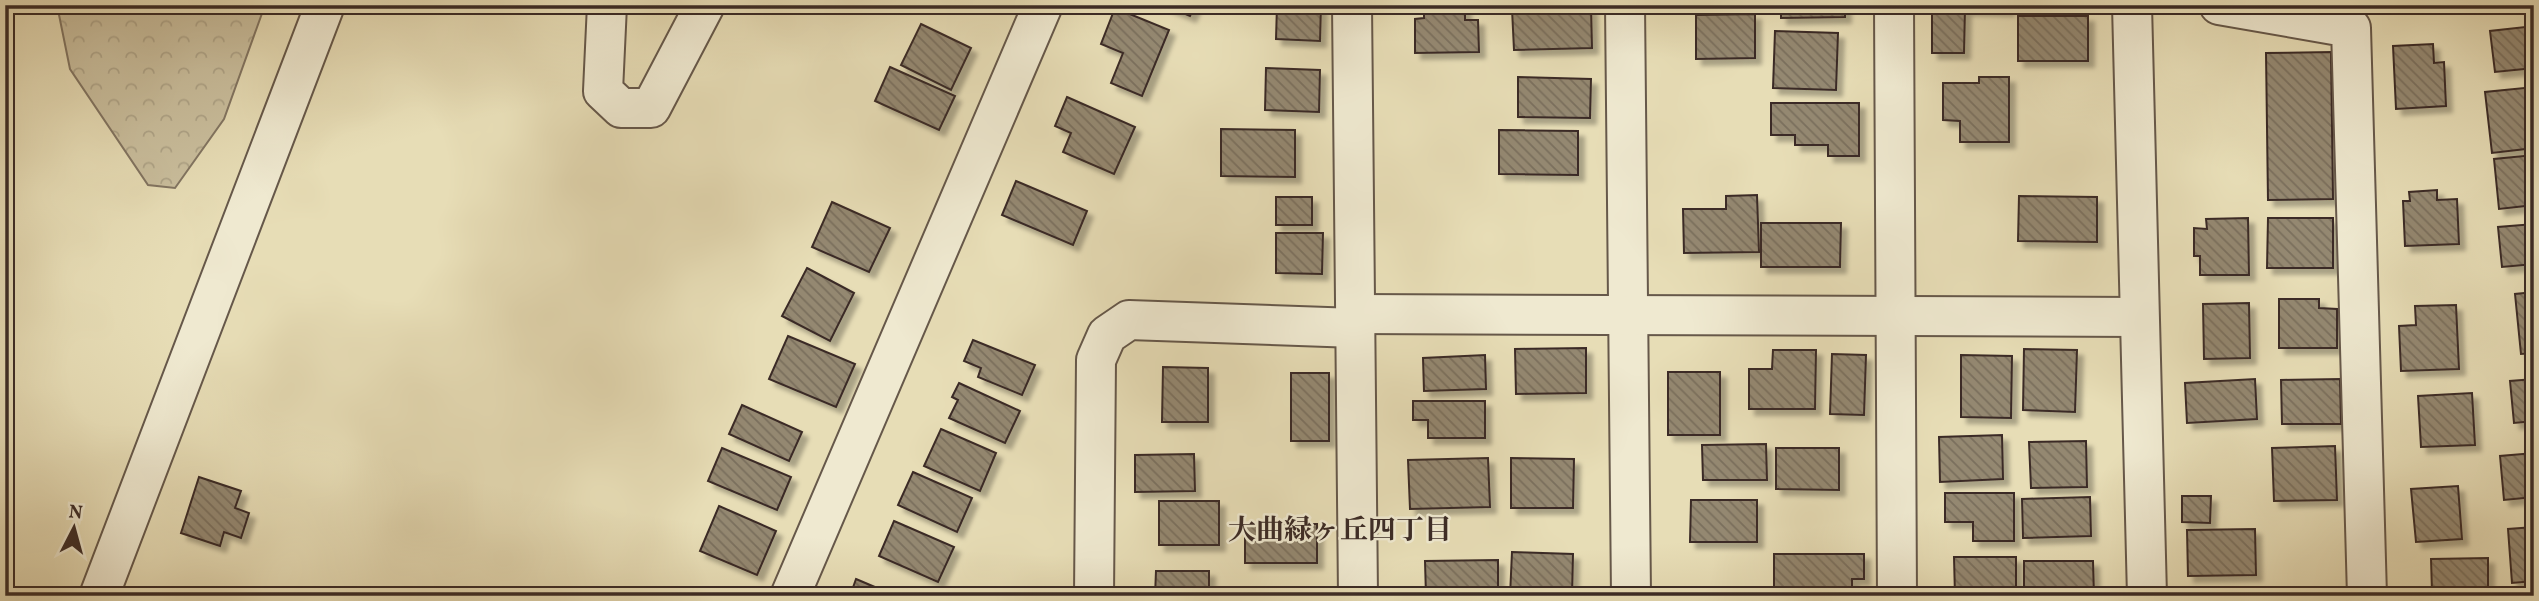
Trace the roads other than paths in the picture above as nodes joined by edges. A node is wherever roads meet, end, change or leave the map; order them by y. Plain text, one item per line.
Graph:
1 (325, 5) edge
2 (607, 5) edge
3 (705, 5) edge
4 (1043, 5) edge
5 (1352, 5) edge
6 (1625, 5) edge
7 (1894, 5) edge
8 (2132, 5) edge
9 (2219, 5) edge
10 (1897, 316) junction
11 (1628, 317) junction
12 (2139, 317) junction
13 (1356, 321) junction
14 (99, 596) edge
15 (790, 596) edge
16 (1094, 596) edge
17 (1358, 596) edge
18 (1631, 596) edge
19 (1897, 596) edge
20 (2147, 596) edge
21 (2367, 596) edge

1 - 14 street
2 - 3 street
4 - 15 street
5 - 13 street
6 - 11 street
7 - 10 street
8 - 12 street
9 - 21 street
10 - 11 street
10 - 12 street
10 - 19 street
11 - 13 street
11 - 18 street
12 - 20 street
13 - 16 street
13 - 17 street

